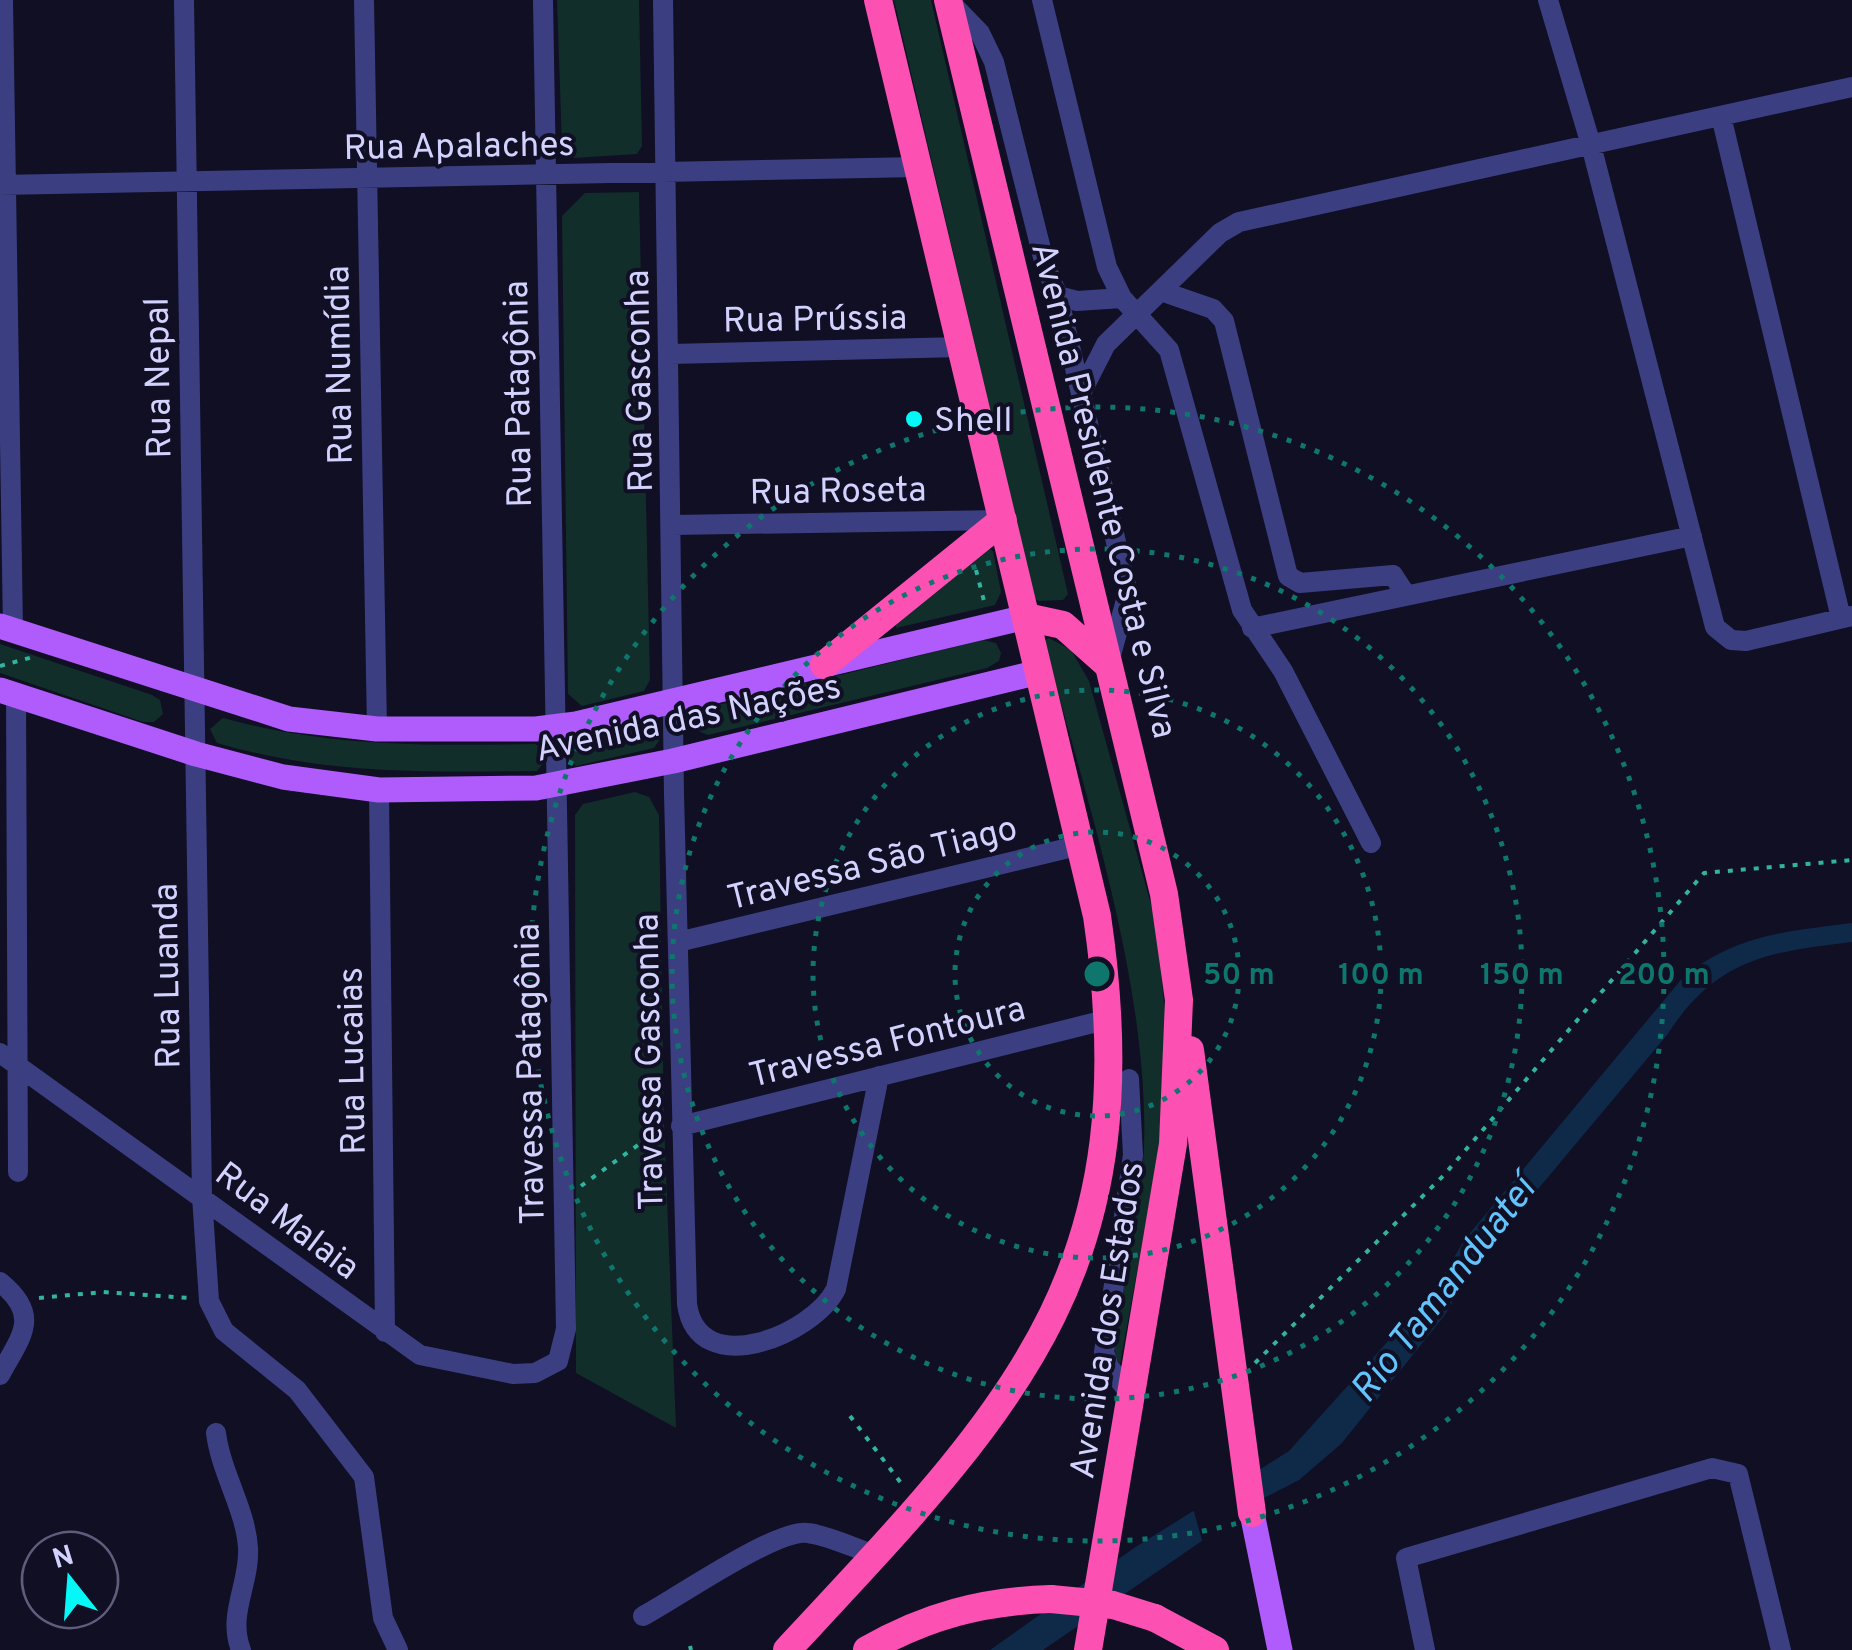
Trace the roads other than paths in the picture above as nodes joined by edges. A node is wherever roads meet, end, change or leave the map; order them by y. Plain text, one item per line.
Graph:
1 (3, 0) edge
2 (184, 0) edge
3 (364, 0) edge
4 (543, 0) edge
5 (663, 0) edge
6 (878, 0) edge
7 (948, 0) edge
8 (1042, 0) edge
9 (1548, 0) edge
10 (1852, 87) edge
11 (1721, 116) junction
12 (1590, 145) junction
13 (919, 168) junction
14 (666, 173) junction
15 (546, 176) junction
16 (366, 179) junction
17 (186, 182) junction
18 (3, 185) edge
19 (1161, 291) junction
20 (1058, 296) junction
21 (1122, 298) junction
22 (1136, 315) junction
23 (962, 347) junction
24 (670, 354) junction
25 (1080, 393) junction
26 (1003, 520) junction
27 (673, 525) junction
28 (1692, 536) junction
29 (1406, 596) junction
30 (1026, 617) junction
31 (1846, 617) edge
32 (7, 628) edge
33 (1252, 628) junction
34 (824, 665) junction
35 (1108, 665) junction
36 (1040, 672) junction
37 (8, 692) edge
38 (195, 692) junction
39 (675, 700) junction
40 (556, 728) junction
41 (377, 729) junction
42 (196, 754) junction
43 (673, 761) junction
44 (556, 786) junction
45 (378, 790) junction
46 (1371, 843) dead end
47 (1080, 845) junction
48 (678, 942) junction
49 (1179, 1000) junction
50 (1108, 1019) junction
51 (0, 1053) edge
52 (18, 1066) junction
53 (879, 1076) junction
54 (1130, 1079) dead end
55 (682, 1126) junction
56 (18, 1172) dead end
57 (202, 1196) junction
58 (0, 1282) edge
59 (385, 1332) junction
60 (558, 1361) joint
61 (0, 1376) edge
62 (1132, 1396) junction
63 (216, 1434) dead end
64 (1252, 1514) joint
65 (875, 1555) junction
66 (643, 1616) dead end
67 (241, 1650) edge
68 (398, 1650) edge
69 (787, 1650) edge
70 (867, 1650) edge
71 (1088, 1650) edge
72 (1215, 1650) edge
73 (1280, 1650) edge
74 (1425, 1650) edge
75 (1781, 1650) edge

1 - 18 street
2 - 17 street, Rua Nepal
3 - 16 street, Rua Numídia
4 - 15 street, Rua Patagônia
5 - 14 street, Rua Gasconha
6 - 13 highway
7 - 20 street
7 - 35 highway, Avenida Presidente Costa e Silva
8 - 21 street
9 - 12 street
10 - 11 street
11 - 12 street
11 - 31 street
12 - 19 street
12 - 28 street
13 - 14 street, Rua Apalaches
13 - 23 highway
14 - 15 street, Rua Apalaches
14 - 24 street, Rua Gasconha
15 - 16 street, Rua Apalaches
15 - 40 street, Rua Patagônia
16 - 17 street, Rua Apalaches
16 - 41 street, Rua Numídia
17 - 18 street, Rua Apalaches
17 - 38 street, Rua Nepal
18 - 32 street
19 - 22 street
19 - 29 street
20 - 21 street
20 - 25 street
21 - 22 street
22 - 25 street
22 - 33 street
23 - 24 street, Rua Prússia
23 - 26 highway
24 - 27 street, Rua Gasconha
25 - 35 street
26 - 27 street, Rua Roseta
26 - 30 highway
26 - 34 highway
27 - 39 street, Rua Gasconha
28 - 29 street
28 - 31 street
29 - 33 street
30 - 34 main road, Avenida das Nações
30 - 35 highway
30 - 36 highway
32 - 38 main road, Avenida das Nações
33 - 46 street
34 - 39 main road, Avenida das Nações
35 - 49 highway, Avenida Presidente Costa e Silva
36 - 43 main road, Avenida das Nações
36 - 47 highway
37 - 42 main road, Avenida das Nações
37 - 52 street
38 - 41 main road, Avenida das Nações
38 - 42 street, Rua Nepal
39 - 40 main road, Avenida das Nações
39 - 43 street, Rua Gasconha
40 - 41 main road, Avenida das Nações
40 - 44 street, Rua Patagônia
42 - 45 main road, Avenida das Nações
42 - 57 street, Rua Luanda
43 - 44 main road, Avenida das Nações
43 - 48 street, Travessa Gasconha
44 - 45 main road, Avenida das Nações
44 - 60 street, Travessa Patagônia
45 - 59 street, Rua Lucaias
47 - 48 street, Travessa São Tiago
47 - 50 highway
48 - 55 street, Travessa Gasconha
49 - 62 highway, Avenida dos Estados
49 - 64 highway
50 - 53 street, Travessa Fontoura
50 - 65 highway, Avenida dos Estados
51 - 52 street, Rua Malaia
52 - 56 street
52 - 57 street, Rua Malaia
53 - 55 street, Travessa Fontoura
53 - 55 street, Travessa Gasconha
54 - 62 street
57 - 59 street, Rua Malaia
57 - 68 street, Rua Luanda
58 - 61 street
59 - 60 street, Rua Malaia
62 - 71 highway, Avenida dos Estados
63 - 67 street
64 - 73 main road
65 - 66 street
65 - 69 highway, Avenida dos Estados
70 - 72 highway, bridge
74 - 75 street

